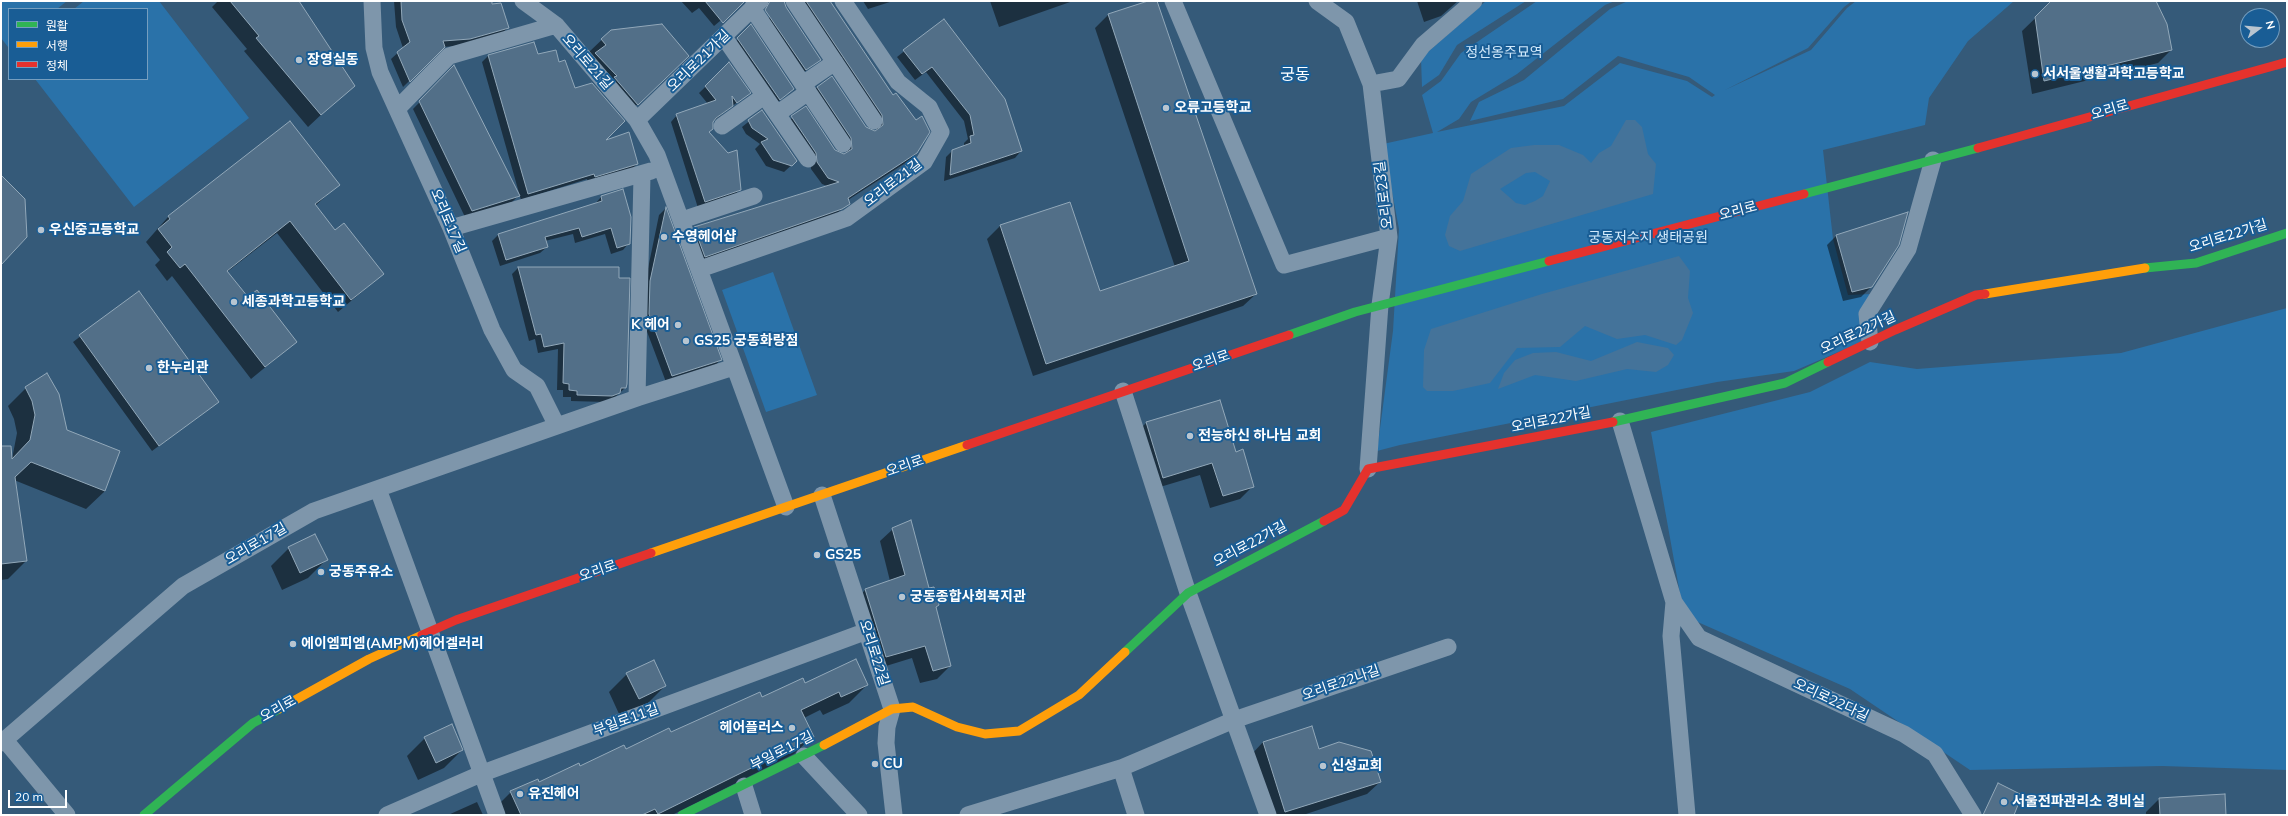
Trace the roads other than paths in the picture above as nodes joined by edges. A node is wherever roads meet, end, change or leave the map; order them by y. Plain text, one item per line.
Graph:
1 (372, 1) edge
2 (523, 1) edge
3 (794, 1) edge
4 (843, 1) edge
5 (1173, 1) edge
6 (1317, 1) edge
7 (1474, 1) edge
8 (756, 5) edge
9 (556, 26) junction
10 (724, 37) junction
11 (835, 62) junction
12 (2287, 62) edge
13 (1371, 84) junction
14 (805, 88) junction
15 (764, 96) junction
16 (397, 109) junction
17 (777, 114) junction
18 (637, 120) junction
19 (874, 121) dead end
20 (722, 126) dead end
21 (843, 144) dead end
22 (808, 159) dead end
23 (1933, 160) junction
24 (663, 167) junction
25 (642, 175) junction
26 (754, 196) dead end
27 (682, 220) junction
28 (452, 228) junction
29 (2287, 233) edge
30 (1389, 237) junction
31 (700, 270) junction
32 (1380, 305) junction
33 (1870, 342) junction
34 (734, 367) junction
35 (1123, 392) junction
36 (637, 398) junction
37 (1620, 421) junction
38 (557, 426) junction
39 (1368, 469) junction
40 (378, 489) junction
41 (822, 495) junction
42 (786, 507) junction
43 (1188, 593) junction
44 (1674, 602) junction
45 (431, 631) junction
46 (867, 631) junction
47 (1448, 647) dead end
48 (892, 709) junction
49 (1234, 720) junction
50 (3, 741) edge
51 (804, 756) junction
52 (1121, 768) junction
53 (483, 773) junction
54 (744, 786) junction
55 (68, 815) edge
56 (144, 815) edge
57 (387, 815) edge
58 (497, 815) edge
59 (682, 815) edge
60 (753, 815) edge
61 (859, 815) edge
62 (894, 815) edge
63 (968, 815) edge
64 (1136, 815) edge
65 (1268, 815) edge
66 (1687, 815) edge
67 (1973, 815) edge

1 - 16 street, 오리로17길
2 - 9 street, 오리로21길
3 - 11 street
4 - 31 street, 오리로21길
5 - 30 street
6 - 13 street, 오리로23길
7 - 13 street
8 - 10 street, 오리로21가길
8 - 14 street
9 - 16 street, 오리로21길
9 - 18 street, 오리로21길
10 - 15 street
10 - 18 street, 오리로21가길
11 - 14 street
11 - 19 street
12 - 23 main road, 오리로
13 - 30 street, 오리로23길
14 - 17 street
14 - 21 street
15 - 17 street
15 - 20 street
16 - 28 street, 오리로17길
17 - 22 street
18 - 24 street, 오리로21길
23 - 32 main road, 오리로
23 - 33 street
24 - 25 street
24 - 27 street, 오리로21길
25 - 28 street
25 - 36 street
26 - 27 street
27 - 31 street, 오리로21길
28 - 38 street, 오리로17길
29 - 33 main road, 오리로22가길
30 - 32 street, 오리로23길
31 - 34 street, 오리로21길
32 - 35 main road, 오리로
32 - 39 street
33 - 37 main road, 오리로22가길
34 - 36 street, 오리로17길
34 - 42 street, 오리로21길
35 - 41 main road, 오리로
35 - 43 street
36 - 38 street, 오리로17길
37 - 39 main road, 오리로22가길
37 - 44 street, 오리로22다길
38 - 40 street, 오리로17길
39 - 43 main road, 오리로22가길
40 - 45 street
40 - 50 street, 오리로17길
41 - 42 main road, 오리로
41 - 46 street, 오리로22길
42 - 45 main road, 오리로
43 - 48 main road, 오리로22가길
43 - 49 street
44 - 66 street, 오리로22다길
44 - 67 street, 오리로22다길
45 - 53 street
45 - 56 main road, 오리로
46 - 48 street, 오리로22길
46 - 53 street, 부일로11길
47 - 49 street, 오리로22나길
48 - 51 main road, 부일로17길
48 - 62 street
49 - 52 street, 오리로22나길
49 - 65 street
50 - 55 street
51 - 54 main road, 부일로17길
51 - 61 street
52 - 63 street, 오리로22나길
52 - 64 street
53 - 57 street, 부일로11길
53 - 58 street
54 - 59 main road, 부일로17길
54 - 60 street

